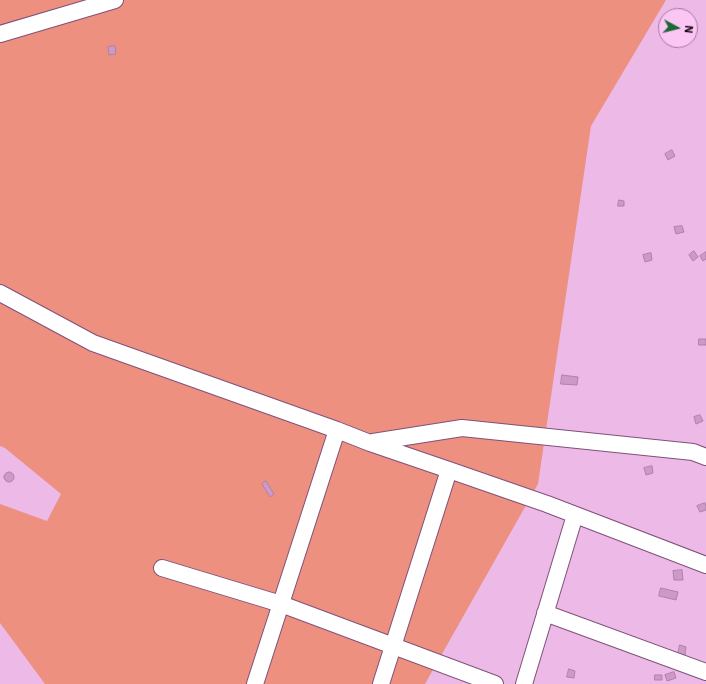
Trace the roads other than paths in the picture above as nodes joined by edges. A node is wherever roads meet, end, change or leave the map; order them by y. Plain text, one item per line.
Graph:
1 (115, 0) edge
2 (0, 34) edge
3 (0, 293) edge
4 (337, 430) junction
5 (370, 443) junction
6 (706, 457) edge
7 (450, 470) junction
8 (574, 515) junction
9 (706, 565) edge
10 (162, 568) dead end
11 (281, 604) junction
12 (545, 613) junction
13 (393, 646) junction
14 (706, 672) edge
15 (255, 684) edge
16 (381, 684) edge
17 (496, 684) edge
18 (524, 684) edge

1 - 2 street
3 - 4 street
4 - 5 street
4 - 11 street
5 - 6 street
5 - 7 street
7 - 8 street
7 - 13 street
8 - 9 street
8 - 12 street
10 - 11 street
11 - 13 street
11 - 15 street
12 - 14 street
12 - 18 street
13 - 16 street
13 - 17 street

